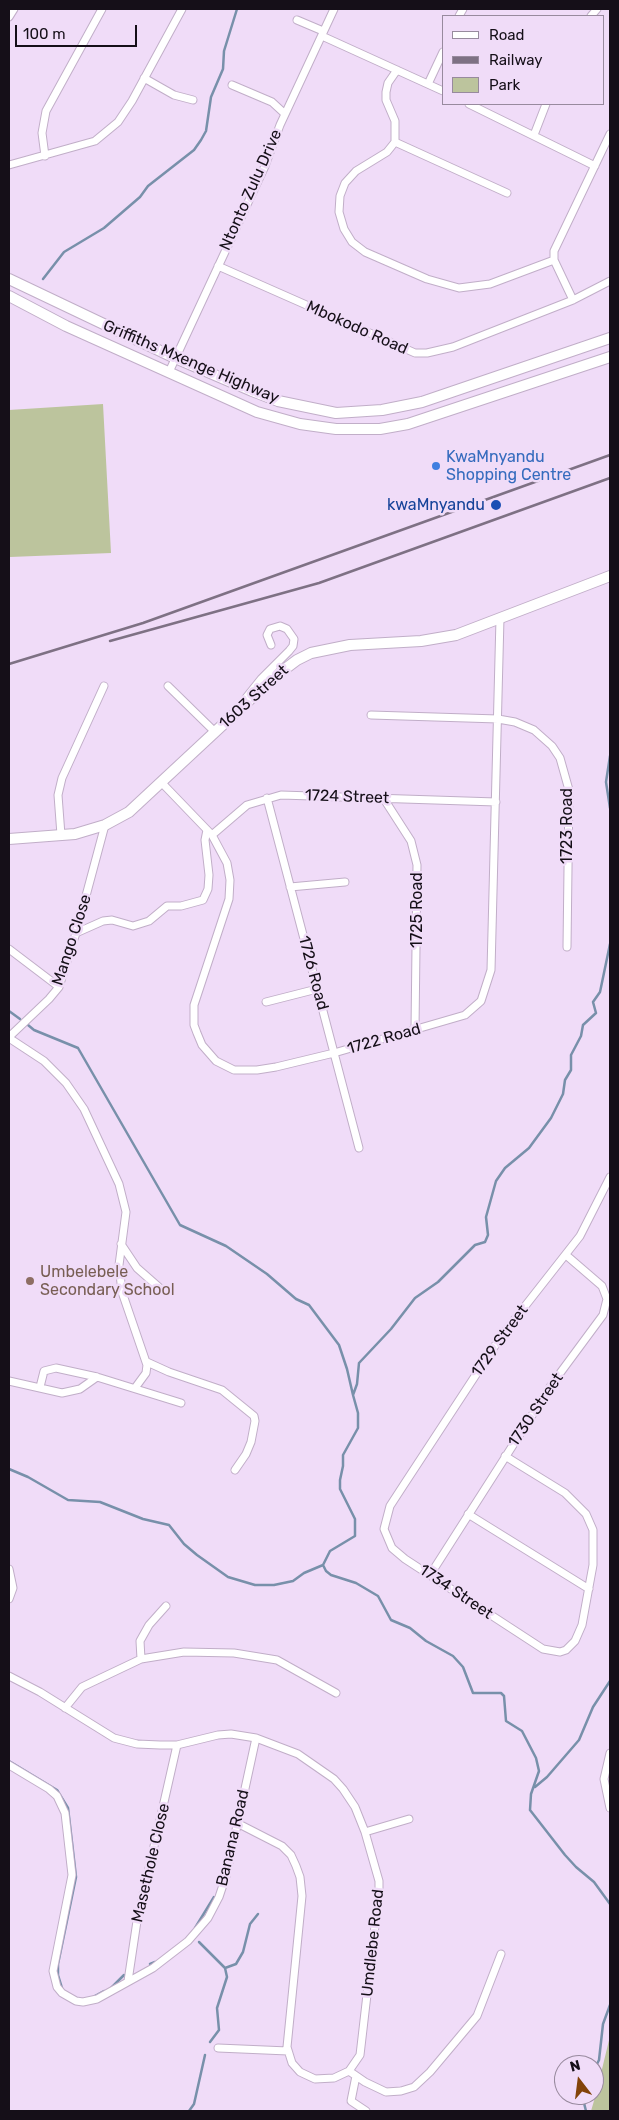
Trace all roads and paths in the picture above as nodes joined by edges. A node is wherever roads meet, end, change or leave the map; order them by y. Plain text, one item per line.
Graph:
1 (14, 9) edge
2 (102, 9) edge
3 (182, 9) edge
4 (333, 9) edge
5 (9, 17) edge
6 (297, 20) dead end
7 (322, 34) junction
8 (442, 54) edge
9 (397, 70) junction
10 (144, 78) junction
11 (428, 84) junction
12 (232, 85) dead end
13 (442, 91) edge
14 (192, 100) dead end
15 (471, 105) edge
16 (546, 105) edge
17 (285, 114) junction
18 (610, 134) edge
19 (534, 135) junction
20 (395, 142) junction
21 (45, 156) junction
22 (9, 165) edge
23 (595, 166) junction
24 (507, 193) dead end
25 (554, 260) junction
26 (218, 266) junction
27 (9, 278) edge
28 (610, 281) edge
29 (9, 296) edge
30 (573, 300) junction
31 (610, 338) edge
32 (610, 357) edge
33 (175, 358) junction
34 (169, 372) junction
35 (610, 576) edge
36 (500, 618) junction
37 (271, 645) dead end
38 (104, 686) dead end
39 (168, 686) dead end
40 (242, 706) junction
41 (371, 715) dead end
42 (498, 720) junction
43 (216, 732) junction
44 (161, 782) junction
45 (267, 798) junction
46 (384, 799) junction
47 (496, 802) junction
48 (105, 825) junction
49 (210, 832) junction
50 (60, 835) junction
51 (9, 839) edge
52 (345, 882) dead end
53 (290, 887) junction
54 (76, 933) junction
55 (567, 947) dead end
56 (9, 949) edge
57 (59, 986) junction
58 (317, 989) junction
59 (266, 1002) dead end
60 (415, 1029) junction
61 (9, 1037) edge
62 (334, 1053) junction
63 (359, 1148) dead end
64 (610, 1177) edge
65 (121, 1244) junction
66 (566, 1256) junction
67 (162, 1290) dead end
68 (147, 1362) junction
69 (97, 1377) junction
70 (9, 1381) edge
71 (40, 1388) junction
72 (134, 1388) junction
73 (181, 1403) dead end
74 (506, 1456) junction
75 (235, 1470) dead end
76 (390, 1506) joint
77 (468, 1514) junction
78 (9, 1569) edge
79 (430, 1574) junction
80 (589, 1589) junction
81 (9, 1599) edge
82 (166, 1606) dead end
83 (141, 1659) junction
84 (9, 1676) edge
85 (336, 1693) dead end
86 (65, 1708) junction
87 (256, 1738) junction
88 (177, 1745) junction
89 (610, 1754) edge
90 (9, 1767) edge
91 (610, 1808) edge
92 (409, 1819) dead end
93 (238, 1823) junction
94 (365, 1832) junction
95 (502, 1954) dead end
96 (128, 1981) junction
97 (218, 2048) dead end
98 (288, 2051) junction
99 (349, 2071) junction
100 (356, 2076) junction
101 (366, 2111) edge

1 - 5 street
2 - 21 street
3 - 10 street
4 - 7 street, Ntonto Zulu Drive
6 - 7 street
7 - 9 street
7 - 17 street, Ntonto Zulu Drive
8 - 11 street
9 - 11 street
9 - 20 street
10 - 14 street
10 - 21 street
11 - 13 street
12 - 17 street
15 - 19 street
16 - 19 street
17 - 26 street, Ntonto Zulu Drive
18 - 23 street
19 - 23 street
20 - 24 street
20 - 25 street
21 - 22 street
23 - 25 street
25 - 30 street
26 - 30 street, Mbokodo Road
26 - 33 street, Ntonto Zulu Drive
27 - 33 street, Griffiths Mxenge Highway
28 - 30 street, Mbokodo Road
29 - 34 street, Griffiths Mxenge Highway
31 - 33 street, Griffiths Mxenge Highway
32 - 34 street, Griffiths Mxenge Highway
33 - 34 street, Ntonto Zulu Drive
35 - 36 street, 1603 Street
36 - 40 street, 1603 Street
36 - 42 street, 1722 Road
37 - 40 street
38 - 50 street
39 - 43 street
40 - 43 street, 1603 Street
41 - 42 street, 1723 Road
42 - 47 street, 1722 Road
42 - 55 street, 1723 Road
43 - 44 street, 1603 Street
44 - 48 street, 1603 Street
44 - 49 street, 1722 Road
45 - 46 street, 1724 Street
45 - 49 street, 1724 Street
45 - 53 street, 1726 Road
46 - 47 street, 1724 Street
46 - 60 street, 1725 Road
47 - 60 street, 1722 Road
48 - 50 street, 1603 Street
48 - 54 street, Mango Close
49 - 54 street
49 - 62 street, 1722 Road
50 - 51 street, 1603 Street
52 - 53 street
53 - 58 street, 1726 Road
54 - 57 street, Mango Close
56 - 57 street
57 - 61 street, Mango Close
58 - 59 street
58 - 62 street, 1726 Road
60 - 62 street, 1722 Road
61 - 65 street
62 - 63 street, 1726 Road
64 - 66 street, 1729 Street
65 - 67 street
65 - 68 street
66 - 74 street, 1730 Street
66 - 76 street, 1729 Street
68 - 72 street
68 - 75 street
69 - 71 street
69 - 71 street
69 - 72 street
70 - 71 street
72 - 73 street
74 - 77 street, 1730 Street
74 - 80 street
76 - 79 street, 1734 Street
77 - 79 street, 1730 Street
77 - 80 street
78 - 81 street
79 - 80 street, 1734 Street
82 - 83 street
83 - 85 street
83 - 86 street
84 - 86 street, Umdlebe Road
86 - 88 street, Umdlebe Road
87 - 88 street, Umdlebe Road
87 - 93 street, Banana Road
87 - 94 street, Umdlebe Road
88 - 96 street, Masethole Close
89 - 91 street
90 - 96 street, Banana Road
92 - 94 street
93 - 96 street, Banana Road
93 - 98 street
94 - 99 street, Umdlebe Road
95 - 100 street
97 - 98 street
98 - 99 street
99 - 100 street
100 - 101 street

